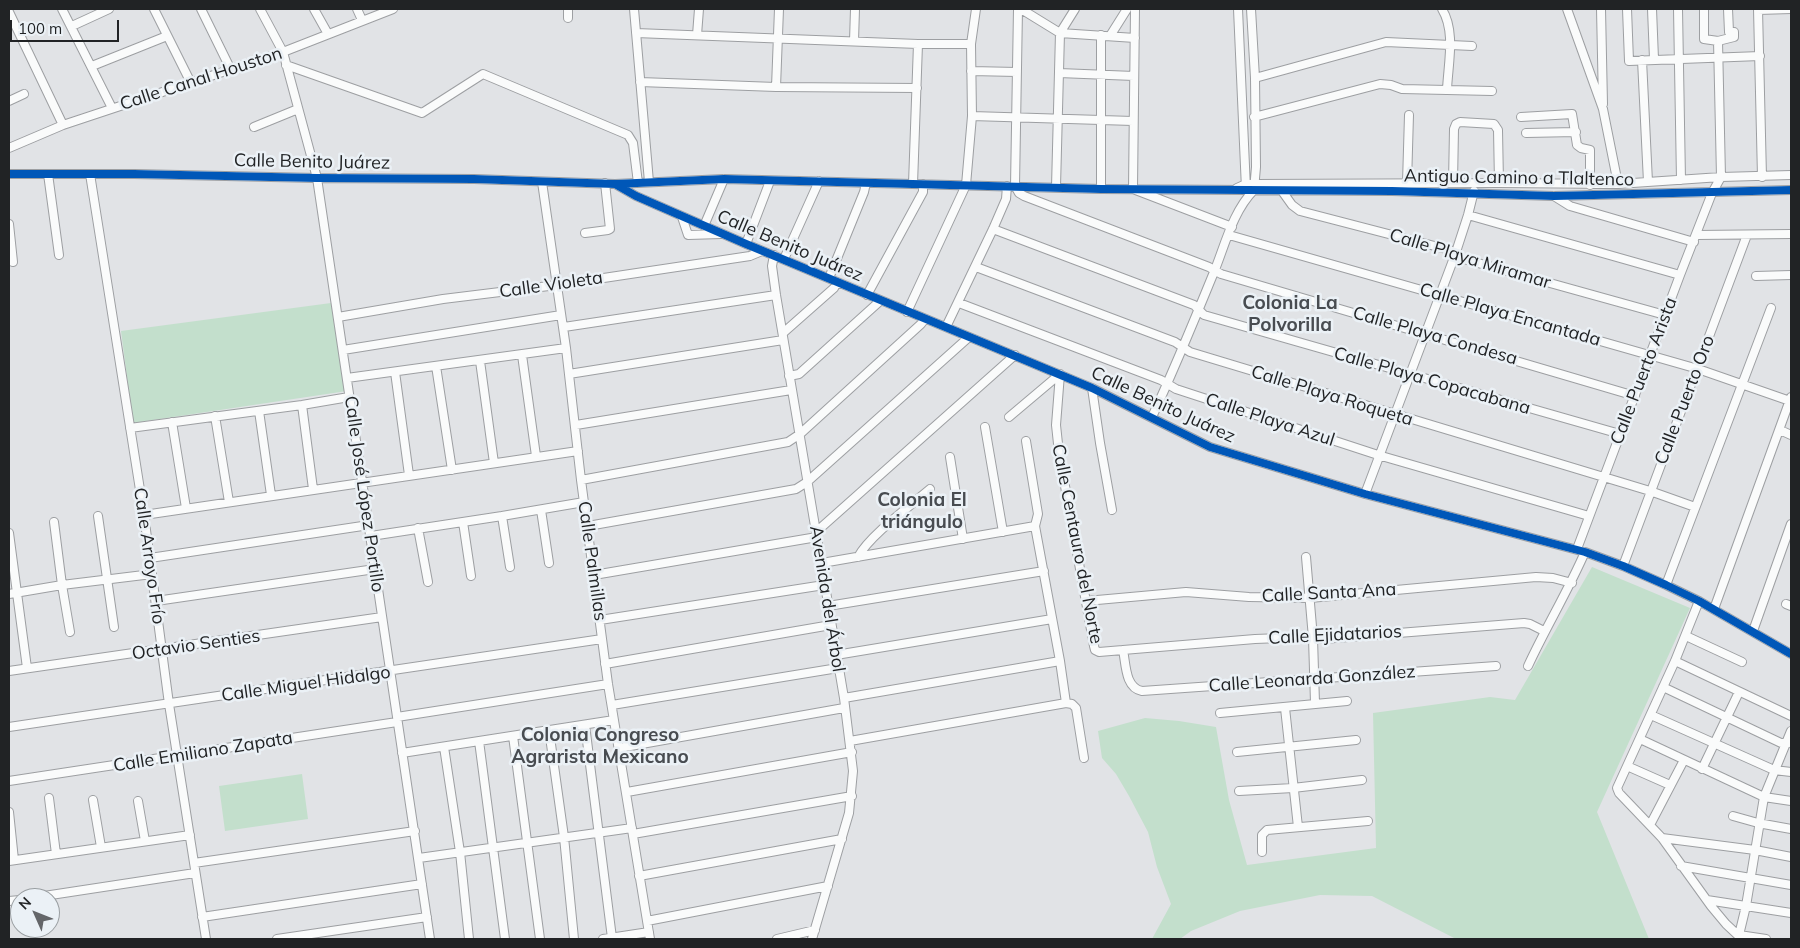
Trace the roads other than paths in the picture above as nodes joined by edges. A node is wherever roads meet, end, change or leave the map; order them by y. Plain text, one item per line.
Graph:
1 (62, 9) edge
2 (109, 9) edge
3 (154, 9) edge
4 (201, 9) edge
5 (260, 9) edge
6 (314, 9) edge
7 (357, 9) edge
8 (393, 9) edge
9 (568, 9) edge
10 (634, 9) edge
11 (699, 9) edge
12 (779, 9) edge
13 (856, 9) edge
14 (976, 9) edge
15 (1020, 9) edge
16 (1075, 9) edge
17 (1127, 9) edge
18 (1135, 9) edge
19 (1238, 9) edge
20 (1251, 9) edge
21 (1442, 9) edge
22 (1567, 9) edge
23 (1601, 9) edge
24 (1627, 9) edge
25 (1652, 9) edge
26 (1678, 9) edge
27 (1704, 9) edge
28 (1728, 9) edge
29 (1758, 9) edge
30 (1791, 9) edge
31 (9, 12) edge
32 (568, 18) dead end
33 (362, 20) junction
34 (72, 26) junction
35 (636, 33) junction
36 (1060, 33) junction
37 (328, 34) junction
38 (697, 35) junction
39 (1101, 35) junction
40 (167, 36) junction
41 (1110, 36) junction
42 (777, 38) junction
43 (1135, 38) junction
44 (854, 41) junction
45 (1718, 41) junction
46 (918, 44) junction
47 (971, 44) junction
48 (1450, 45) junction
49 (1472, 46) dead end
50 (283, 52) junction
51 (1760, 56) junction
52 (1719, 57) junction
53 (1654, 58) junction
54 (1678, 58) junction
55 (1642, 60) junction
56 (286, 65) junction
57 (92, 66) junction
58 (231, 70) junction
59 (971, 71) junction
60 (1016, 72) junction
61 (1059, 73) junction
62 (1101, 75) junction
63 (1134, 76) junction
64 (1255, 78) junction
65 (640, 82) junction
66 (191, 83) junction
67 (776, 87) junction
68 (917, 88) junction
69 (1447, 90) junction
70 (1492, 90) dead end
71 (24, 94) dead end
72 (9, 101) edge
73 (112, 108) junction
74 (298, 109) junction
75 (1603, 109) junction
76 (1409, 114) dead end
77 (972, 116) junction
78 (1016, 117) junction
79 (1254, 117) junction
80 (1522, 117) dead end
81 (1058, 118) junction
82 (1100, 121) junction
83 (1133, 121) junction
84 (63, 125) junction
85 (254, 127) dead end
86 (1576, 132) junction
87 (1526, 133) dead end
88 (9, 146) edge
89 (9, 174) edge
90 (48, 174) junction
91 (90, 174) junction
92 (1791, 175) edge
93 (1721, 177) junction
94 (1762, 177) junction
95 (317, 178) junction
96 (724, 179) junction
97 (1681, 180) junction
98 (770, 181) junction
99 (819, 181) junction
100 (542, 182) junction
101 (638, 182) junction
102 (649, 182) junction
103 (1648, 182) junction
104 (604, 183) junction
105 (866, 183) junction
106 (1407, 183) junction
107 (1453, 183) junction
108 (1475, 183) junction
109 (1500, 183) junction
110 (615, 184) junction
111 (913, 184) junction
112 (923, 184) junction
113 (1618, 184) junction
114 (966, 185) junction
115 (1590, 185) junction
116 (1006, 186) junction
117 (1015, 186) junction
118 (1056, 187) junction
119 (1250, 187) junction
120 (1326, 187) junction
121 (1392, 187) junction
122 (1100, 188) junction
123 (1132, 189) junction
124 (1791, 190) edge
125 (1282, 191) junction
126 (1474, 193) junction
127 (1712, 193) junction
128 (1554, 196) junction
129 (1468, 215) junction
130 (682, 217) junction
131 (9, 224) edge
132 (704, 226) junction
133 (993, 229) junction
134 (1230, 231) junction
135 (585, 233) dead end
136 (723, 234) junction
137 (1791, 234) edge
138 (1747, 235) junction
139 (1696, 238) junction
140 (746, 244) junction
141 (762, 251) junction
142 (59, 255) dead end
143 (774, 255) junction
144 (1455, 255) junction
145 (784, 259) junction
146 (13, 262) dead end
147 (976, 267) junction
148 (1215, 271) junction
149 (1680, 275) junction
150 (1791, 275) edge
151 (1756, 276) dead end
152 (829, 278) junction
153 (837, 282) junction
154 (557, 285) junction
155 (776, 295) junction
156 (867, 295) junction
157 (1440, 295) junction
158 (880, 301) junction
159 (959, 303) junction
160 (1771, 308) dead end
161 (1198, 310) junction
162 (907, 312) junction
163 (561, 315) junction
164 (1665, 315) junction
165 (338, 317) junction
166 (925, 319) junction
167 (564, 327) junction
168 (946, 327) junction
169 (1426, 333) junction
170 (783, 337) junction
171 (969, 337) junction
172 (566, 348) junction
173 (1182, 348) junction
174 (343, 350) junction
175 (522, 355) junction
176 (1015, 355) junction
177 (1651, 355) junction
178 (480, 361) junction
179 (436, 366) junction
180 (1698, 369) junction
181 (395, 372) junction
182 (569, 374) junction
183 (1060, 374) junction
184 (1410, 375) junction
185 (789, 376) junction
186 (347, 378) junction
187 (1168, 384) junction
188 (1742, 384) junction
189 (1092, 388) junction
190 (791, 390) junction
191 (1635, 396) junction
192 (350, 397) junction
193 (1791, 399) edge
194 (302, 405) junction
195 (258, 411) junction
196 (1394, 415) junction
197 (215, 416) junction
198 (1009, 417) dead end
199 (1152, 417) junction
200 (172, 422) junction
201 (576, 425) junction
202 (985, 427) dead end
203 (130, 428) junction
204 (1780, 430) junction
205 (800, 434) junction
206 (1620, 434) junction
207 (1791, 435) edge
208 (1026, 441) dead end
209 (578, 451) junction
210 (1378, 455) junction
211 (536, 456) junction
212 (950, 457) dead end
213 (494, 463) junction
214 (452, 470) junction
215 (409, 475) junction
216 (1603, 477) junction
217 (581, 480) junction
218 (808, 482) junction
219 (364, 483) junction
220 (313, 489) junction
221 (930, 489) dead end
222 (1650, 491) junction
223 (1365, 494) junction
224 (271, 495) junction
225 (228, 502) junction
226 (584, 502) junction
227 (1695, 507) junction
228 (186, 508) junction
229 (541, 510) junction
230 (1112, 510) dead end
231 (144, 515) junction
232 (98, 516) dead end
233 (502, 516) junction
234 (1589, 516) junction
235 (54, 522) dead end
236 (463, 522) junction
237 (1791, 524) edge
238 (369, 525) junction
239 (588, 526) junction
240 (1035, 526) junction
241 (418, 528) junction
242 (1003, 532) junction
243 (9, 533) edge
244 (816, 535) junction
245 (371, 536) junction
246 (963, 539) junction
247 (1577, 550) junction
248 (1586, 552) junction
249 (858, 557) junction
250 (1306, 557) dead end
251 (150, 558) junction
252 (548, 563) dead end
253 (822, 563) junction
254 (1623, 566) junction
255 (510, 568) dead end
256 (375, 569) junction
257 (1044, 571) junction
258 (152, 574) junction
259 (594, 575) junction
260 (471, 576) dead end
261 (107, 580) junction
262 (428, 582) dead end
263 (1572, 583) junction
264 (62, 585) junction
265 (824, 585) junction
266 (1666, 585) junction
267 (13, 593) edge
268 (1310, 598) junction
269 (1086, 600) junction
270 (156, 601) junction
271 (1699, 601) junction
272 (828, 606) junction
273 (1714, 609) junction
274 (382, 616) junction
275 (600, 620) junction
276 (1052, 620) junction
277 (831, 625) junction
278 (114, 627) dead end
279 (1544, 631) junction
280 (1753, 631) junction
281 (70, 632) dead end
282 (1686, 636) junction
283 (1313, 638) junction
284 (602, 639) junction
285 (162, 650) junction
286 (1124, 650) junction
287 (1791, 654) edge
288 (836, 655) junction
289 (1060, 661) junction
290 (1675, 661) junction
291 (1742, 662) dead end
292 (605, 664) junction
293 (1496, 666) dead end
294 (1528, 666) dead end
295 (27, 668) junction
296 (838, 668) junction
297 (9, 671) edge
298 (390, 671) junction
299 (1315, 679) junction
300 (608, 684) junction
301 (1132, 685) joint
302 (1663, 687) junction
303 (1739, 692) junction
304 (844, 698) junction
305 (1347, 701) dead end
306 (1066, 703) junction
307 (1315, 703) junction
308 (169, 704) junction
309 (612, 705) junction
310 (844, 708) junction
311 (1285, 708) junction
312 (1220, 714) dead end
313 (1652, 715) junction
314 (1791, 716) edge
315 (1727, 718) junction
316 (397, 719) junction
317 (614, 720) junction
318 (585, 724) junction
319 (9, 727) edge
320 (550, 730) junction
321 (1791, 731) edge
322 (514, 736) junction
323 (1640, 739) junction
324 (1356, 740) dead end
325 (479, 741) junction
326 (850, 741) junction
327 (1789, 743) edge
328 (1715, 744) junction
329 (1289, 746) junction
330 (444, 747) junction
331 (620, 748) junction
332 (852, 752) junction
333 (1237, 752) dead end
334 (402, 753) junction
335 (177, 757) junction
336 (1084, 758) dead end
337 (1684, 760) junction
338 (1627, 766) junction
339 (1702, 769) junction
340 (1774, 770) junction
341 (1791, 772) edge
342 (1362, 780) dead end
343 (9, 782) edge
344 (1670, 785) junction
345 (1293, 788) junction
346 (1239, 791) dead end
347 (627, 792) junction
348 (852, 796) junction
349 (1764, 797) junction
350 (49, 798) dead end
351 (92, 800) dead end
352 (138, 801) dead end
353 (1791, 801) edge
354 (9, 812) edge
355 (1733, 816) dead end
356 (1368, 821) dead end
357 (1758, 823) junction
358 (1650, 825) junction
359 (1298, 827) junction
360 (1791, 828) edge
361 (415, 831) junction
362 (632, 831) junction
363 (598, 833) junction
364 (190, 835) junction
365 (564, 837) junction
366 (1662, 838) junction
367 (842, 839) junction
368 (144, 841) junction
369 (527, 843) junction
370 (100, 847) junction
371 (494, 847) junction
372 (1755, 850) junction
373 (460, 852) junction
374 (1262, 852) dead end
375 (56, 854) junction
376 (1791, 857) edge
377 (419, 858) junction
378 (12, 861) edge
379 (194, 863) junction
380 (1681, 866) junction
381 (195, 873) junction
382 (640, 876) junction
383 (1751, 879) junction
384 (422, 884) junction
385 (1791, 885) edge
386 (828, 886) junction
387 (60, 894) edge
388 (1707, 900) junction
389 (1746, 906) junction
390 (1791, 913) edge
391 (202, 917) junction
392 (427, 917) junction
393 (647, 922) junction
394 (815, 930) junction
395 (650, 935) edge
396 (1741, 937) edge
397 (617, 938) edge
398 (206, 939) edge
399 (277, 939) edge
400 (430, 939) edge
401 (469, 939) edge
402 (505, 939) edge
403 (540, 939) edge
404 (574, 939) edge
405 (603, 939) edge
406 (777, 939) edge
407 (812, 939) edge
408 (1766, 939) edge

1 - 34 street
2 - 34 street
3 - 40 street
4 - 58 street
5 - 50 street, Calle José López Portillo
6 - 37 street
7 - 33 street
8 - 33 street, Calle Canal Houston
9 - 32 street
10 - 35 street
11 - 38 street
12 - 42 street
13 - 44 street
14 - 47 street
15 - 36 street
15 - 60 street
16 - 36 street
17 - 41 street
18 - 43 street
19 - 119 street
20 - 64 street
21 - 48 street
22 - 75 street
23 - 75 street
24 - 55 street
25 - 53 street
26 - 54 street
27 - 45 street
28 - 45 street
29 - 30 street
29 - 51 street
31 - 84 street
33 - 37 street, Calle Canal Houston
34 - 57 street
35 - 38 street
35 - 65 street
36 - 39 street
36 - 61 street
37 - 50 street, Calle Canal Houston
38 - 42 street
39 - 41 street
39 - 62 street
40 - 57 street
40 - 66 street
41 - 43 street
42 - 44 street
42 - 67 street
43 - 63 street
44 - 46 street
45 - 52 street
46 - 47 street
46 - 68 street
47 - 59 street
48 - 49 street
48 - 64 street
48 - 69 street
50 - 56 street, Calle José López Portillo
50 - 58 street, Calle Canal Houston
51 - 52 street
51 - 94 street
52 - 54 street
52 - 93 street
53 - 54 street
53 - 55 street
54 - 97 street
55 - 103 street
56 - 74 street, Calle José López Portillo
56 - 101 street
57 - 73 street
58 - 66 street, Calle Canal Houston
59 - 60 street
59 - 77 street
60 - 78 street
61 - 62 street
61 - 81 street
62 - 63 street
62 - 82 street
63 - 83 street
64 - 79 street
65 - 67 street
65 - 102 street
66 - 73 street, Calle Canal Houston
67 - 68 street
68 - 111 street
69 - 70 street
69 - 79 street
71 - 72 street
73 - 84 street, Calle Canal Houston
74 - 85 street
74 - 95 street, Calle José López Portillo
75 - 113 street
76 - 106 street
77 - 78 street
77 - 114 street
78 - 81 street
78 - 117 street
79 - 119 street
80 - 86 street
81 - 82 street
81 - 118 street
82 - 83 street
82 - 122 street
83 - 123 street
84 - 88 street, Calle Canal Houston
86 - 87 street
86 - 115 street
89 - 90 street, Calle Benito Juárez
90 - 91 street, Calle Benito Juárez
90 - 142 street
91 - 95 street, Calle Benito Juárez
91 - 203 street, Calle Arroyo Frío
92 - 94 street
93 - 94 street
93 - 97 street
93 - 127 street, Calle Puerto Arista
95 - 100 street, Calle Benito Juárez
95 - 165 street, Calle José López Portillo
96 - 98 street, Calle Benito Juárez
96 - 102 street, Calle Benito Juárez
96 - 132 street
97 - 103 street
98 - 99 street, Calle Benito Juárez
98 - 140 street
99 - 105 street, Calle Benito Juárez
99 - 145 street
100 - 104 street, Calle Benito Juárez
100 - 154 street, Calle Palmillas
101 - 102 street, Calle Benito Juárez
101 - 110 street, Calle Benito Juárez
103 - 113 street
104 - 110 street, Calle Benito Juárez
104 - 135 street
105 - 111 street, Calle Benito Juárez
105 - 152 street
106 - 107 street
106 - 121 street
107 - 108 street
107 - 109 street
108 - 109 street
108 - 126 street
109 - 115 street
110 - 130 street, Calle Benito Juárez
111 - 112 street, Calle Benito Juárez
112 - 114 street, Calle Benito Juárez
112 - 156 street
113 - 115 street
114 - 116 street, Calle Benito Juárez
114 - 162 street
116 - 117 street, Calle Benito Juárez
116 - 133 street
117 - 118 street, Calle Benito Juárez
117 - 148 street, Calle Playa Condesa
118 - 122 street, Calle Benito Juárez
119 - 120 street
119 - 123 street, Calle Benito Juárez
119 - 125 street, Antiguo Camino a Tlaltenco
119 - 134 street
120 - 121 street, Antiguo Camino a Tlaltenco
120 - 125 street, Antiguo Camino a Tlaltenco
121 - 126 street, Antiguo Camino a Tlaltenco
122 - 123 street, Calle Benito Juárez
123 - 134 street, Calle Playa Encantada
124 - 127 street, Antiguo Camino a Tlaltenco
125 - 144 street, Calle Playa Miramar
126 - 128 street, Antiguo Camino a Tlaltenco
126 - 129 street
127 - 128 street, Antiguo Camino a Tlaltenco
127 - 139 street, Calle Puerto Arista
128 - 139 street
129 - 144 street
129 - 149 street
130 - 132 street, Calle Benito Juárez
130 - 136 street
131 - 146 street
132 - 136 street, Calle Benito Juárez
133 - 147 street
133 - 161 street, Calle Playa Copacabana
134 - 148 street
134 - 157 street, Calle Playa Encantada
136 - 140 street, Calle Benito Juárez
137 - 138 street
138 - 139 street
138 - 180 street, Calle Puerto Oro
139 - 149 street, Calle Puerto Arista
140 - 141 street, Calle Benito Juárez
141 - 143 street, Calle Benito Juárez
141 - 154 street, Calle Violeta
143 - 145 street, Calle Benito Juárez
143 - 155 street, Avenida del Árbol
144 - 157 street
144 - 164 street, Calle Playa Miramar
145 - 152 street, Calle Benito Juárez
147 - 159 street
147 - 173 street, Calle Playa Roqueta
148 - 161 street
148 - 169 street, Calle Playa Condesa
149 - 164 street, Calle Puerto Arista
150 - 151 street
152 - 153 street, Calle Benito Juárez
153 - 156 street, Calle Benito Juárez
153 - 170 street
154 - 163 street, Calle Palmillas
154 - 165 street, Calle Violeta
155 - 167 street
155 - 170 street, Avenida del Árbol
156 - 158 street, Calle Benito Juárez
157 - 169 street
157 - 177 street, Calle Playa Encantada
158 - 162 street, Calle Benito Juárez
158 - 185 street
159 - 168 street
159 - 187 street, Calle Playa Azul
160 - 188 street
161 - 173 street
161 - 184 street, Calle Playa Copacabana
162 - 166 street, Calle Benito Juárez
163 - 167 street, Calle Palmillas
163 - 174 street
164 - 177 street, Calle Puerto Arista
165 - 174 street, Calle José López Portillo
166 - 168 street, Calle Benito Juárez
166 - 205 street
167 - 172 street, Calle Palmillas
168 - 171 street, Calle Benito Juárez
169 - 184 street
169 - 191 street, Calle Playa Condesa
170 - 182 street
170 - 185 street, Avenida del Árbol
171 - 176 street, Calle Benito Juárez
171 - 218 street
172 - 175 street
172 - 182 street, Calle Palmillas
173 - 187 street
173 - 196 street, Calle Playa Roqueta
174 - 186 street, Calle José López Portillo
175 - 178 street
175 - 211 street
176 - 183 street, Calle Benito Juárez
176 - 244 street
177 - 180 street, Calle Playa Encantada
177 - 191 street, Calle Puerto Arista
178 - 179 street
178 - 213 street
179 - 181 street
179 - 214 street
180 - 188 street, Calle Playa Encantada
180 - 222 street, Calle Puerto Oro
181 - 186 street
181 - 215 street
182 - 201 street, Calle Palmillas
183 - 189 street, Calle Benito Juárez
183 - 198 street
183 - 269 street, Calle Centauro del Norte
184 - 196 street
184 - 206 street, Calle Playa Copacabana
185 - 190 street, Avenida del Árbol
186 - 192 street, Calle José López Portillo
187 - 199 street
187 - 210 street, Calle Playa Azul
188 - 193 street, Calle Playa Encantada
188 - 227 street
189 - 199 street, Calle Benito Juárez
189 - 230 street
190 - 201 street
190 - 205 street, Avenida del Árbol
191 - 206 street, Calle Puerto Arista
192 - 194 street
192 - 219 street, Calle José López Portillo
193 - 204 street
194 - 195 street
194 - 220 street
195 - 197 street
195 - 224 street
196 - 210 street
196 - 216 street, Calle Playa Roqueta
197 - 200 street
197 - 225 street
199 - 223 street, Calle Benito Juárez
200 - 203 street
200 - 228 street
201 - 209 street, Calle Palmillas
202 - 242 street
203 - 231 street, Calle Arroyo Frío
204 - 207 street
204 - 273 street
205 - 217 street
205 - 218 street, Avenida del Árbol
206 - 216 street, Calle Puerto Arista
208 - 240 street
209 - 211 street
209 - 217 street, Calle Palmillas
210 - 223 street
210 - 234 street, Calle Playa Azul
211 - 213 street
212 - 246 street
213 - 214 street
214 - 215 street
215 - 219 street
216 - 222 street, Calle Playa Roqueta
216 - 234 street, Calle Puerto Arista
217 - 226 street, Calle Palmillas
218 - 239 street
218 - 244 street, Avenida del Árbol
219 - 220 street
219 - 238 street, Calle José López Portillo
220 - 224 street
221 - 249 street
222 - 227 street, Calle Playa Roqueta
222 - 254 street, Calle Puerto Oro
223 - 247 street, Calle Benito Juárez
224 - 225 street
225 - 228 street
226 - 229 street
226 - 239 street, Calle Palmillas
227 - 266 street
228 - 231 street
229 - 233 street
229 - 252 street
231 - 251 street, Calle Arroyo Frío
232 - 261 street
233 - 236 street
233 - 255 street
234 - 247 street, Calle Puerto Arista
235 - 264 street
236 - 241 street
236 - 260 street
237 - 280 street
238 - 245 street, Calle José López Portillo
238 - 251 street
239 - 259 street, Calle Palmillas
240 - 242 street
240 - 257 street
241 - 245 street
241 - 262 street
242 - 246 street
243 - 267 street
244 - 253 street, Avenida del Árbol
244 - 259 street
245 - 256 street, Calle José López Portillo
246 - 249 street
247 - 248 street, Calle Benito Juárez
248 - 254 street, Calle Benito Juárez
248 - 263 street
249 - 253 street
250 - 268 street
251 - 258 street, Calle Arroyo Frío
253 - 265 street, Avenida del Árbol
254 - 266 street, Calle Benito Juárez
256 - 270 street
256 - 274 street, Calle José López Portillo
257 - 272 street
257 - 276 street
258 - 261 street
258 - 270 street, Calle Arroyo Frío
259 - 275 street, Calle Palmillas
261 - 264 street
261 - 278 street
263 - 268 street, Calle Santa Ana
263 - 279 street
264 - 267 street
264 - 281 street
265 - 272 street, Avenida del Árbol
265 - 275 street
266 - 271 street, Calle Benito Juárez
267 - 295 street
268 - 269 street, Calle Santa Ana
268 - 283 street
269 - 286 street, Calle Centauro del Norte
270 - 285 street, Calle Arroyo Frío
271 - 273 street, Calle Benito Juárez
271 - 282 street
272 - 277 street, Avenida del Árbol
273 - 280 street, Calle Benito Juárez
274 - 285 street, Octavio Senties
274 - 298 street, Calle José López Portillo
275 - 284 street, Calle Palmillas
276 - 288 street
276 - 289 street
277 - 288 street, Avenida del Árbol
277 - 292 street
279 - 283 street, Calle Ejidatarios
279 - 294 street
280 - 287 street, Calle Benito Juárez
282 - 290 street
282 - 291 street
283 - 286 street, Calle Ejidatarios
283 - 299 street
284 - 292 street, Calle Palmillas
284 - 298 street, Calle Miguel Hidalgo
285 - 295 street, Octavio Senties
285 - 308 street, Calle Arroyo Frío
286 - 301 street, Calle Centauro del Norte
288 - 296 street, Avenida del Árbol
289 - 304 street
289 - 306 street
290 - 302 street
290 - 303 street
292 - 300 street, Calle Palmillas
293 - 299 street, Calle Leonarda González
295 - 297 street, Octavio Senties
296 - 304 street, Avenida del Árbol
296 - 309 street
298 - 308 street, Calle Miguel Hidalgo
298 - 316 street, Calle José López Portillo
299 - 301 street, Calle Leonarda González
299 - 307 street
300 - 309 street, Calle Palmillas
300 - 316 street, Calle Emiliano Zapata
302 - 313 street
302 - 315 street
303 - 314 street
303 - 315 street
304 - 310 street, Avenida del Árbol
305 - 307 street
306 - 326 street
306 - 336 street
307 - 311 street
308 - 319 street, Calle Miguel Hidalgo
308 - 335 street, Calle Arroyo Frío
309 - 317 street, Calle Palmillas
310 - 326 street, Avenida del Árbol
310 - 331 street
311 - 312 street
311 - 329 street
313 - 323 street
313 - 328 street
315 - 327 street
315 - 328 street
316 - 334 street, Calle José López Portillo
316 - 335 street, Calle Emiliano Zapata
317 - 318 street
317 - 331 street, Calle Palmillas
318 - 320 street
318 - 363 street
320 - 322 street
320 - 365 street
321 - 327 street
322 - 325 street
322 - 369 street
323 - 337 street
323 - 338 street
324 - 329 street
325 - 330 street
325 - 371 street
326 - 332 street, Avenida del Árbol
327 - 340 street
328 - 339 street
328 - 340 street
329 - 333 street
329 - 345 street
330 - 334 street
330 - 373 street
331 - 347 street, Calle Palmillas
332 - 347 street
332 - 348 street, Avenida del Árbol
334 - 361 street, Calle José López Portillo
335 - 343 street, Calle Emiliano Zapata
335 - 364 street, Calle Arroyo Frío
337 - 339 street
337 - 344 street
338 - 344 street
338 - 358 street
339 - 349 street
340 - 341 street
340 - 349 street
342 - 345 street
344 - 358 street
345 - 346 street
345 - 359 street
347 - 362 street, Calle Palmillas
348 - 362 street
348 - 367 street, Avenida del Árbol
349 - 353 street
349 - 357 street
350 - 375 street
351 - 370 street
352 - 368 street
354 - 378 street
355 - 357 street
356 - 359 street
357 - 360 street
357 - 372 street
358 - 366 street
359 - 374 street
361 - 377 street, Calle José López Portillo
361 - 379 street
362 - 363 street
362 - 382 street, Calle Palmillas
363 - 365 street
363 - 397 street
364 - 368 street
364 - 379 street, Calle Arroyo Frío
365 - 369 street
365 - 404 street
366 - 372 street
366 - 380 street
367 - 382 street
367 - 386 street, Avenida del Árbol
368 - 370 street
369 - 371 street
369 - 403 street
370 - 375 street
371 - 373 street
371 - 402 street
372 - 376 street
372 - 383 street
373 - 377 street
373 - 401 street
375 - 378 street
377 - 384 street, Calle José López Portillo
379 - 381 street, Calle Arroyo Frío
380 - 383 street
380 - 388 street
381 - 387 street
381 - 391 street, Calle Arroyo Frío
382 - 393 street, Calle Palmillas
383 - 385 street
383 - 389 street
384 - 391 street
384 - 392 street, Calle José López Portillo
386 - 393 street
386 - 394 street, Avenida del Árbol
388 - 389 street
388 - 396 street
389 - 390 street
389 - 396 street
391 - 398 street, Calle Arroyo Frío
392 - 399 street
392 - 400 street, Calle José López Portillo
393 - 395 street, Calle Palmillas
394 - 406 street
394 - 407 street, Avenida del Árbol
395 - 397 street
396 - 408 street
397 - 405 street

